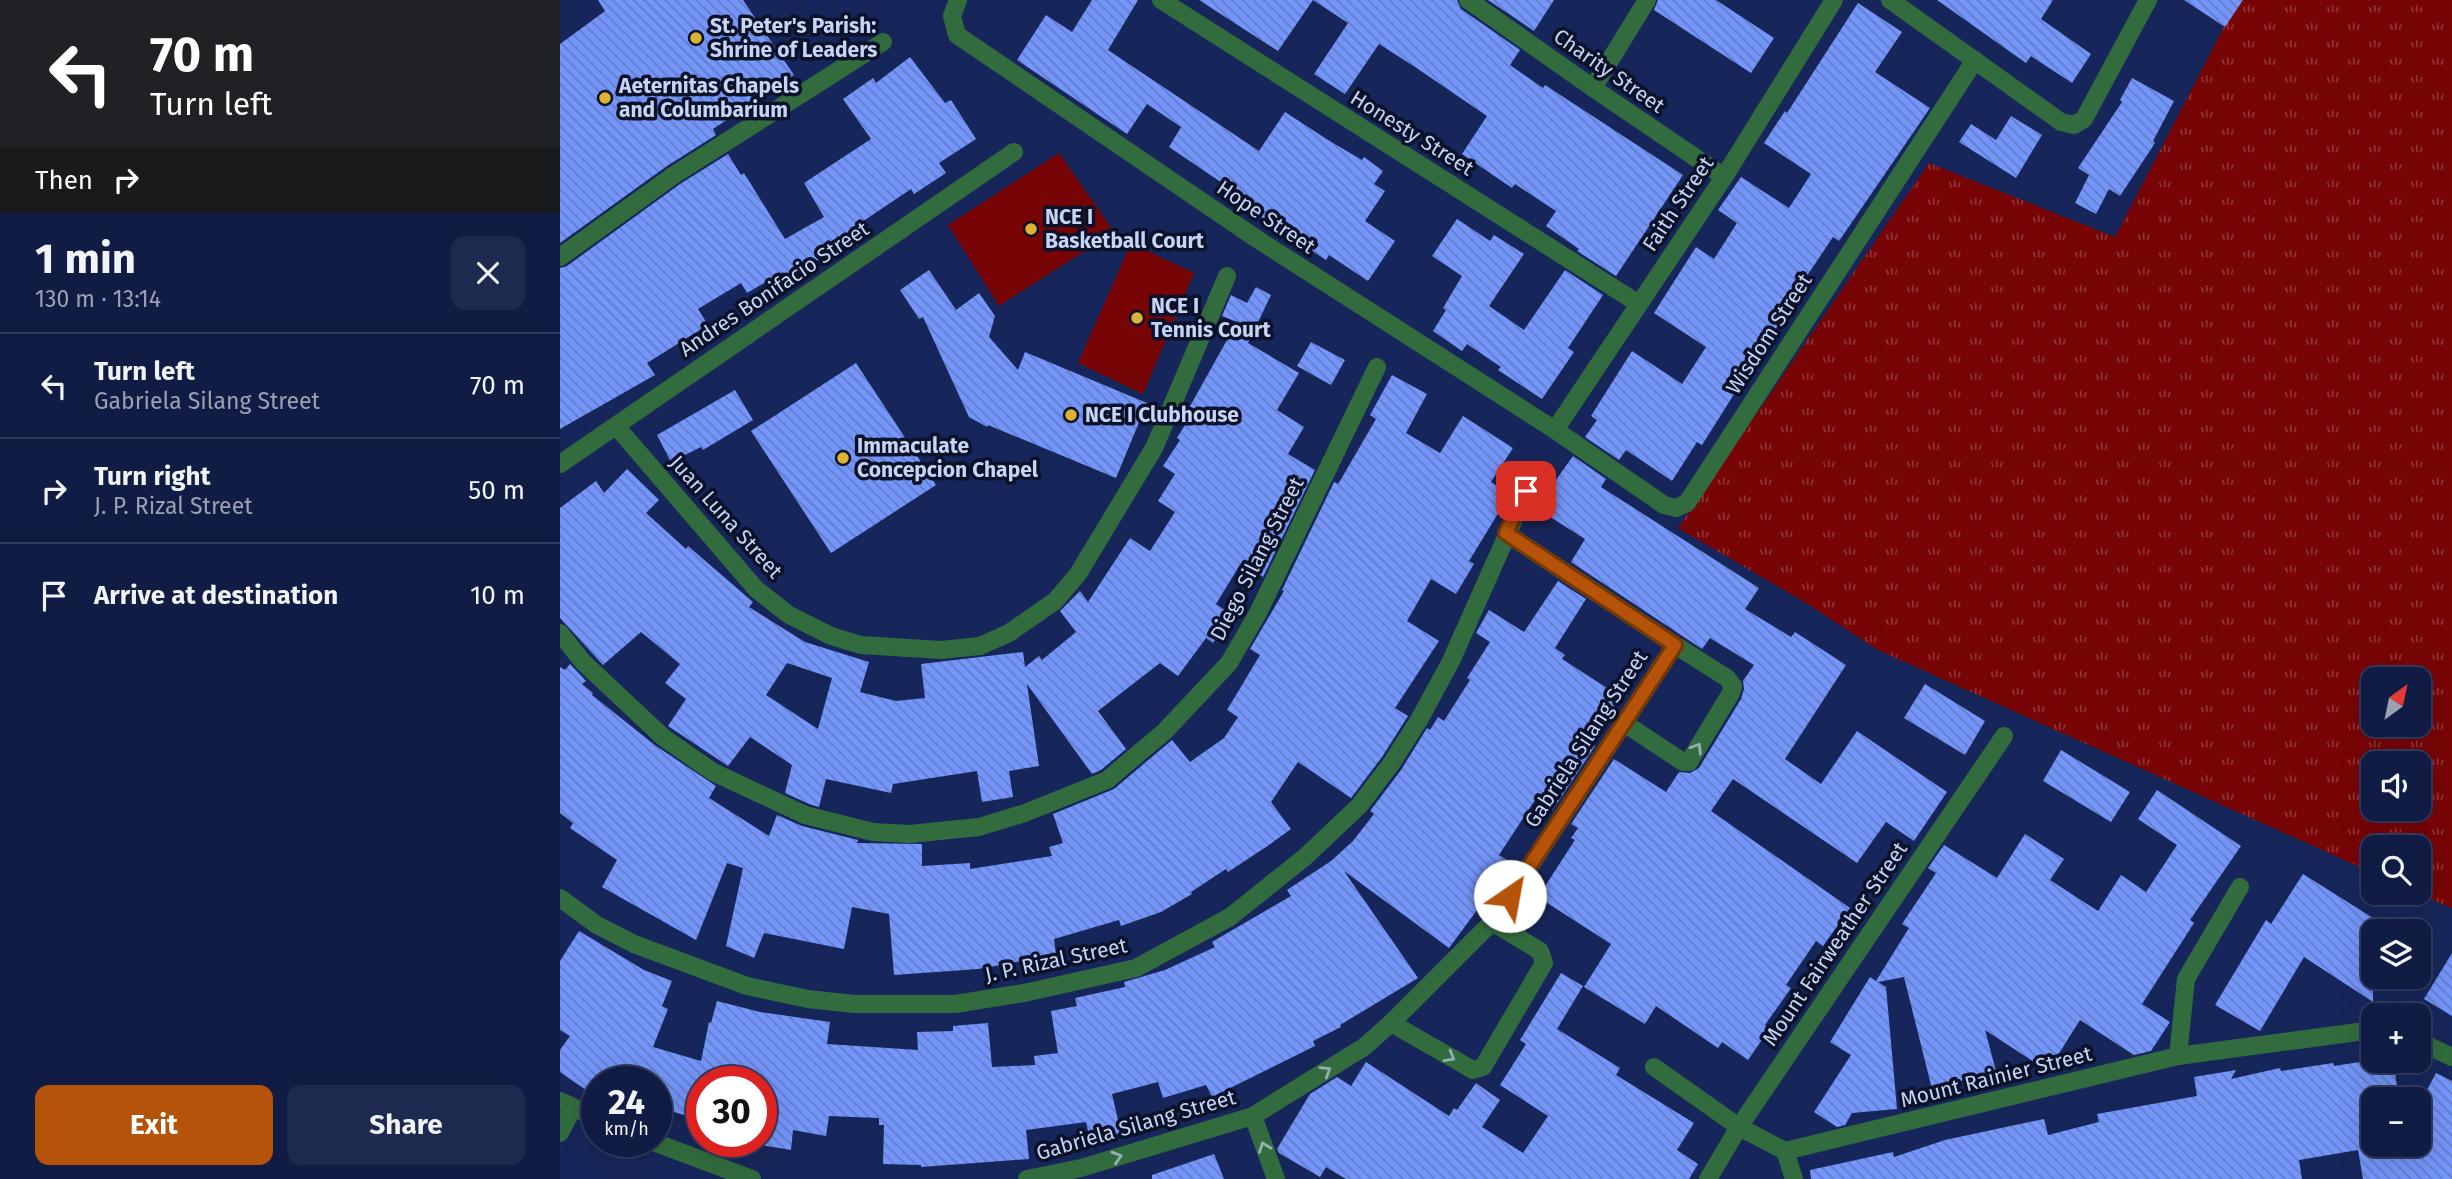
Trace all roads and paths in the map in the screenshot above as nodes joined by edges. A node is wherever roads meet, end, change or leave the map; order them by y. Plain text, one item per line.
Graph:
1 (958, 0) edge
2 (1161, 0) edge
3 (1468, 0) edge
4 (1647, 0) edge
5 (1835, 0) edge
6 (1889, 0) edge
7 (2148, 0) edge
8 (883, 42) dead end
9 (1975, 60) junction
10 (1592, 88) junction
11 (1014, 152) dead end
12 (1724, 177) junction
13 (560, 257) edge
14 (1227, 276) dead end
15 (1639, 304) junction
16 (1377, 367) dead end
17 (616, 426) junction
18 (1555, 430) junction
19 (560, 464) edge
20 (1536, 470) dead end
21 (1506, 533) junction
22 (560, 633) edge
23 (1675, 645) junction
24 (1624, 723) junction
25 (2004, 736) dead end
26 (2240, 887) dead end
27 (560, 898) edge
28 (1492, 922) junction
29 (1391, 1023) junction
30 (2361, 1032) edge
31 (2431, 1047) edge
32 (2178, 1056) junction
33 (2452, 1057) edge
34 (1654, 1067) dead end
35 (567, 1105) edge
36 (1253, 1116) junction
37 (1739, 1127) junction
38 (560, 1133) edge
39 (672, 1149) edge
40 (1786, 1151) junction
41 (752, 1179) edge
42 (1027, 1179) edge
43 (1276, 1179) edge
44 (1708, 1179) edge
45 (1794, 1179) edge

1 - 18 street, Hope Street
2 - 15 street, Honesty Street
3 - 10 street, Charity Street
4 - 10 street
5 - 12 street, Faith Street
6 - 9 street
7 - 9 street
8 - 13 street
9 - 18 street, Wisdom Street
10 - 12 street, Charity Street
11 - 17 street, Andres Bonifacio Street
12 - 15 street, Faith Street
14 - 17 street, Juan Luna Street
15 - 18 street, Faith Street
16 - 22 street, Diego Silang Street
17 - 19 street, Andres Bonifacio Street
20 - 21 street, J. P. Rizal Street
21 - 23 street, Gabriela Silang Street
21 - 27 street, J. P. Rizal Street
23 - 24 street, Gabriela Silang Street
24 -> 23 street
24 - 28 street, Gabriela Silang Street
25 - 37 street, Mount Fairweather Street
26 - 32 street
28 - 29 street, Gabriela Silang Street
29 -> 28 street
36 -> 29 street, Gabriela Silang Street
30 - 32 street, Mount Rainier Street
31 - 33 street
32 - 40 street, Mount Rainier Street
34 - 37 street
35 - 38 street
42 -> 36 street, Gabriela Silang Street
43 -> 36 street
37 - 40 street
37 - 44 street, Mount Fairweather Street
39 - 41 street
40 - 45 street

